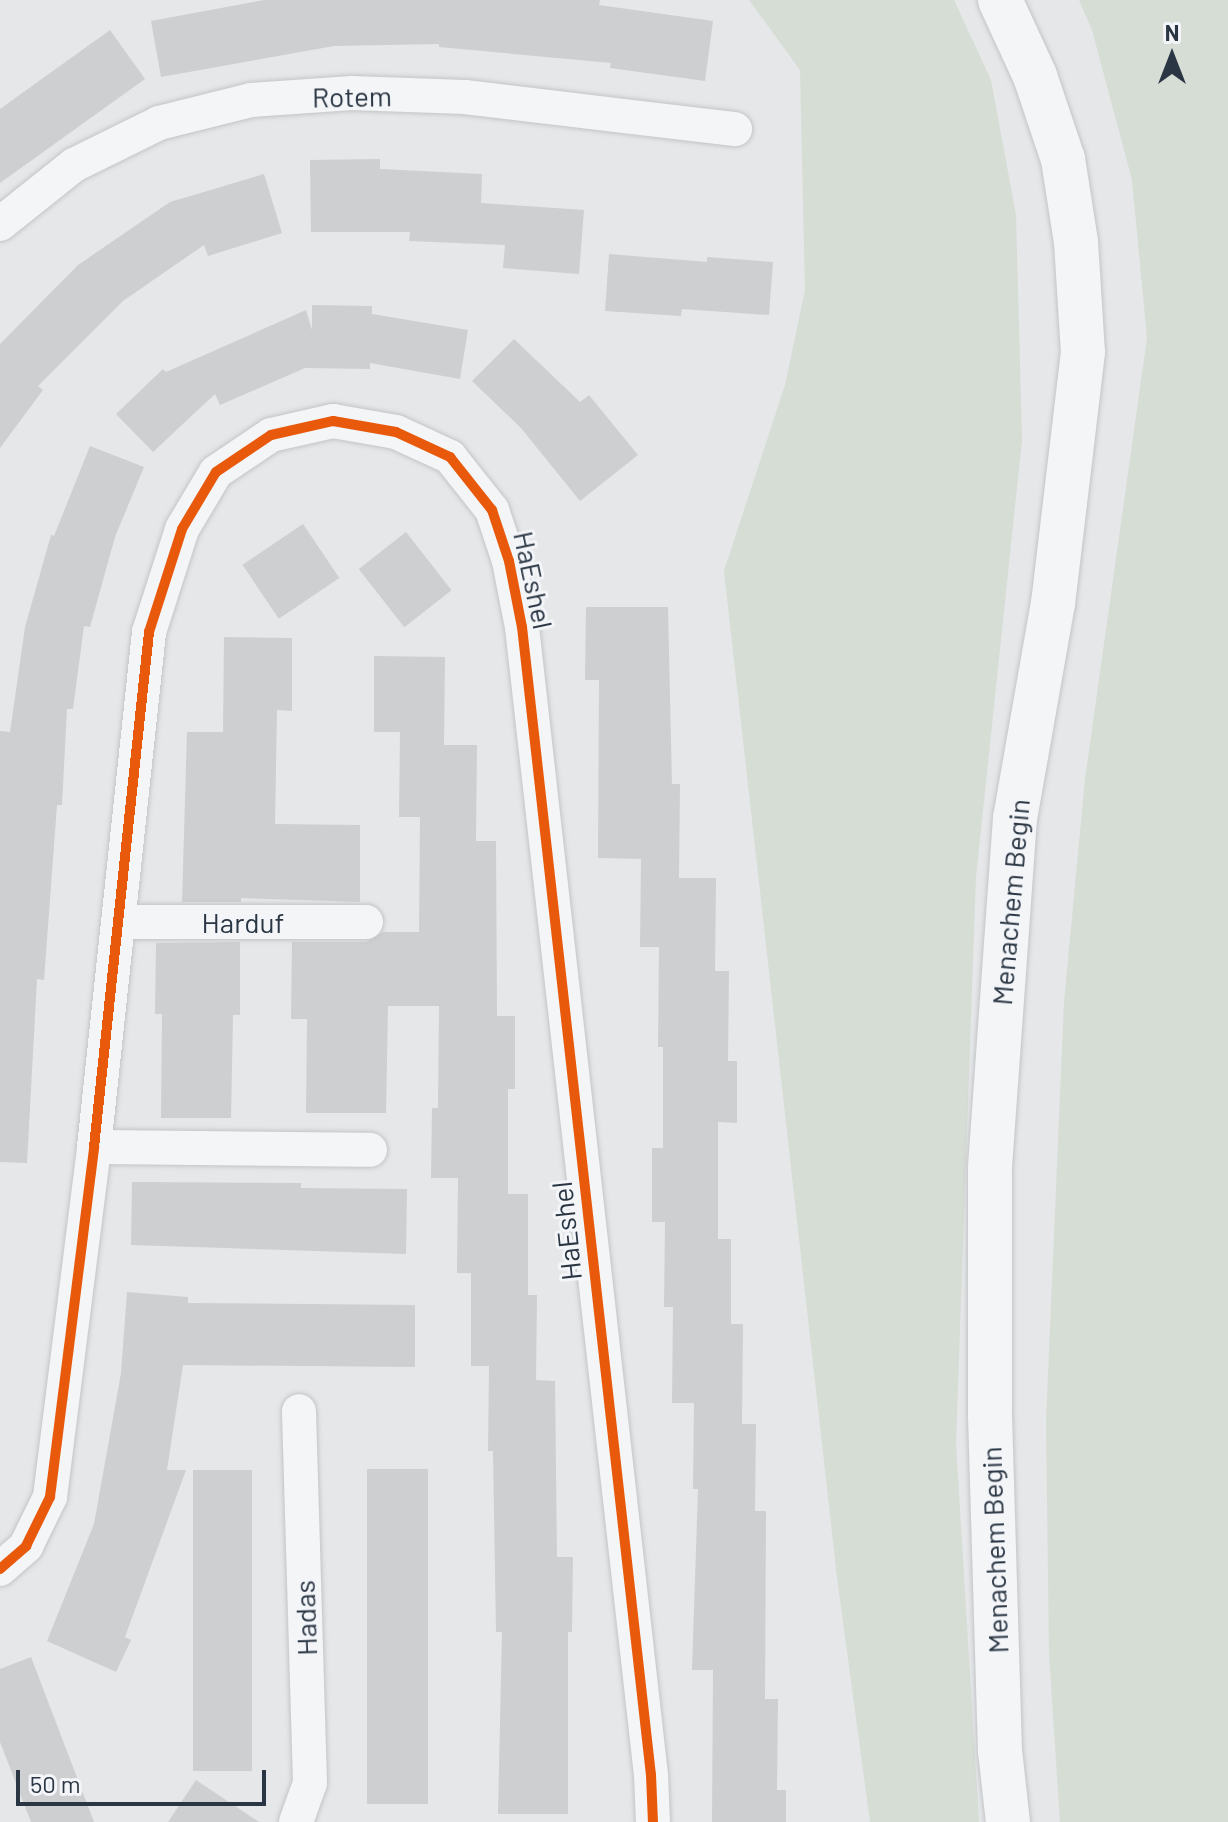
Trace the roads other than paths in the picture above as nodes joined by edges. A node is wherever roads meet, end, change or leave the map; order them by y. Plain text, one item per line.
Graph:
1 (1000, 0) edge
2 (735, 129) dead end
3 (0, 224) edge
4 (119, 922) junction
5 (366, 922) dead end
6 (94, 1147) junction
7 (370, 1150) dead end
8 (299, 1411) dead end
9 (0, 1569) edge
10 (296, 1822) edge
11 (653, 1822) edge
12 (1008, 1822) edge

1 - 12 street, Menachem Begin
2 - 3 street, Rotem
4 - 5 street, Harduf
4 - 6 street, HaEshel
4 - 11 street, HaEshel
6 - 7 street
6 - 9 street, HaEshel
8 - 10 street, Hadas

